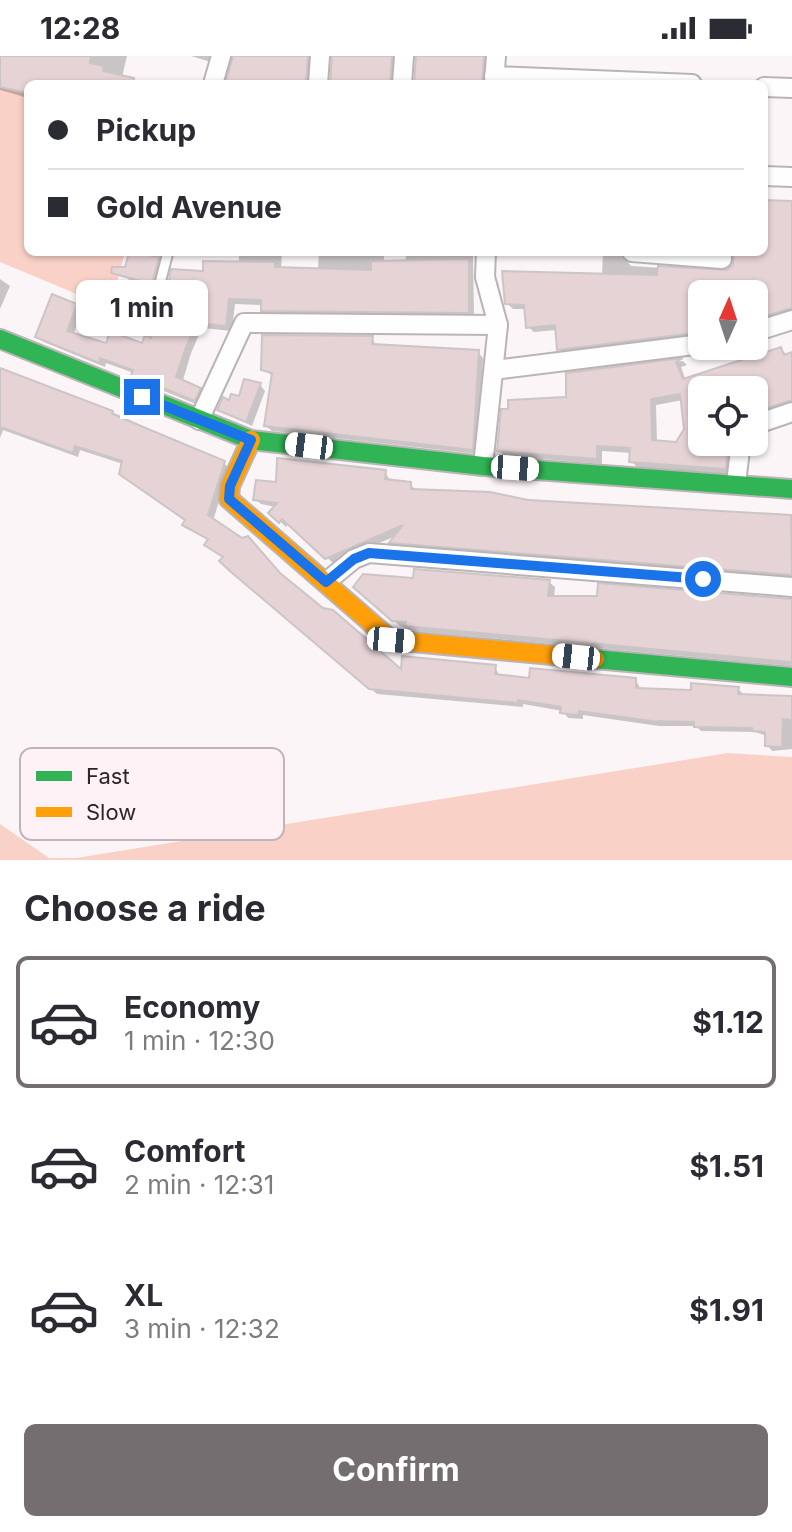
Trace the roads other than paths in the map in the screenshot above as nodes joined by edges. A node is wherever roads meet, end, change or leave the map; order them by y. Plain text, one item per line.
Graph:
1 (221, 56) edge
2 (320, 56) edge
3 (404, 56) edge
4 (496, 56) edge
5 (214, 80) edge
6 (318, 80) edge
7 (402, 80) edge
8 (494, 80) edge
9 (768, 87) edge
10 (792, 88) edge
11 (768, 176) edge
12 (792, 177) edge
13 (167, 256) edge
14 (486, 256) edge
15 (683, 256) edge
16 (722, 256) edge
17 (157, 295) dead end
18 (792, 320) edge
19 (498, 325) junction
20 (768, 328) edge
21 (0, 339) edge
22 (688, 346) edge
23 (494, 370) junction
24 (792, 412) edge
25 (199, 420) junction
26 (768, 420) edge
27 (251, 440) junction
28 (739, 456) edge
29 (483, 466) junction
30 (736, 483) junction
31 (792, 489) edge
32 (326, 582) junction
33 (792, 587) edge
34 (792, 677) edge

1 - 5 street
2 - 6 street
3 - 7 street
4 - 8 street
9 - 10 street
11 - 12 street
13 - 17 lane
14 - 19 street
15 - 16 street
18 - 20 street
19 - 23 street
19 - 25 street
21 - 25 street
22 - 23 street
23 - 29 street
24 - 26 street
25 - 27 street
27 - 29 street
27 - 32 street
28 - 30 street
29 - 30 street
30 - 31 street
32 - 33 street
32 - 34 street

